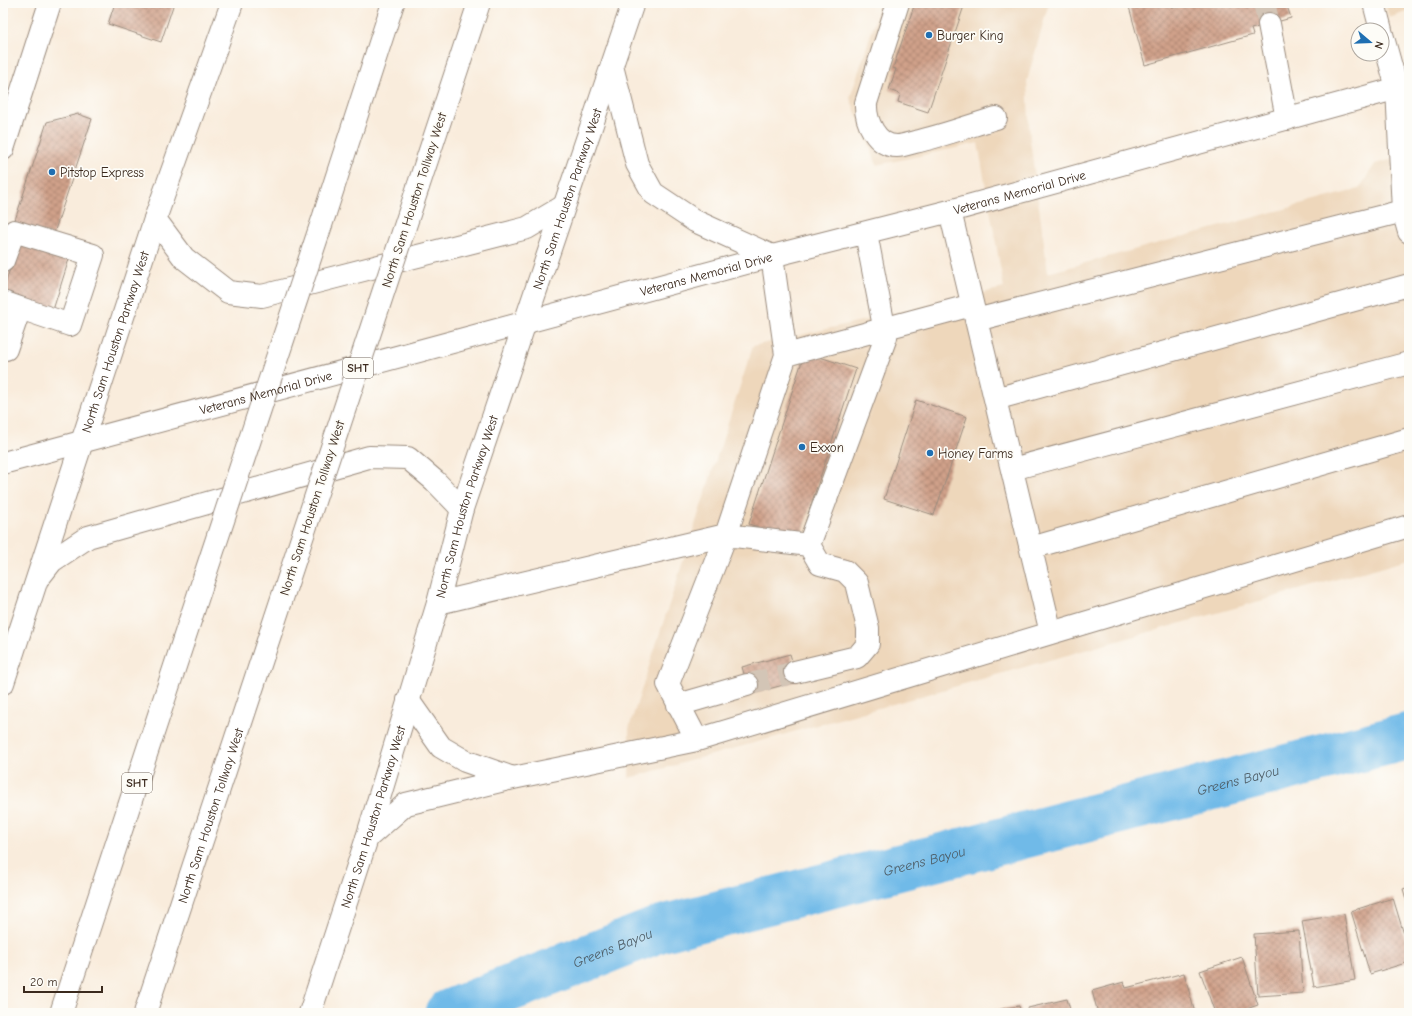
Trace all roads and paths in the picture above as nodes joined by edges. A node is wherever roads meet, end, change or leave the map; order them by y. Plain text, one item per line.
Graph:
1 (50, 3) edge
2 (232, 3) edge
3 (393, 3) edge
4 (479, 3) edge
5 (633, 3) edge
6 (898, 3) edge
7 (1374, 3) edge
8 (1379, 22) edge
9 (1269, 24) tunnel mouth
10 (1390, 54) edge
11 (612, 66) junction
12 (1403, 87) edge
13 (10, 103) edge
14 (996, 118) dead end
15 (1287, 119) junction
16 (3, 149) edge
17 (1405, 183) edge
18 (564, 206) junction
19 (950, 211) junction
20 (1403, 211) junction
21 (155, 219) junction
22 (1409, 232) edge
23 (866, 233) junction
24 (772, 256) junction
25 (3, 261) edge
26 (1409, 285) edge
27 (12, 305) edge
28 (974, 312) junction
29 (525, 323) junction
30 (884, 328) junction
31 (6, 349) dead end
32 (786, 355) junction
33 (1409, 363) edge
34 (995, 399) junction
35 (1409, 440) edge
36 (82, 442) junction
37 (3, 464) edge
38 (1012, 469) junction
39 (462, 509) junction
40 (1409, 526) edge
41 (726, 535) junction
42 (809, 545) junction
43 (1031, 548) junction
44 (37, 580) junction
45 (438, 603) junction
46 (1051, 633) junction
47 (795, 672) tunnel mouth
48 (3, 679) edge
49 (747, 685) tunnel mouth
50 (408, 700) junction
51 (678, 705) junction
52 (697, 740) junction
53 (514, 778) junction
54 (367, 838) junction
55 (61, 1013) edge
56 (145, 1013) edge
57 (310, 1013) edge

1 - 13 main road
2 - 21 main road, North Sam Houston Parkway West
3 - 55 main road, SHT, bridge
4 - 56 main road, North Sam Houston Tollway West / SHT, bridge
5 - 11 main road, North Sam Houston Parkway West
6 - 14 main road
7 - 8 main road
9 - 15 main road
10 - 12 main road
11 - 18 main road, North Sam Houston Parkway West
11 - 24 main road
12 - 15 main road, Veterans Memorial Drive
12 - 17 main road
13 - 16 main road
15 - 19 main road, Veterans Memorial Drive
17 - 20 main road
18 - 21 main road
18 - 29 main road, North Sam Houston Parkway West
19 - 23 main road, Veterans Memorial Drive
19 - 28 main road
20 - 22 main road
20 - 28 main road
21 - 36 main road, North Sam Houston Parkway West
23 - 24 main road, Veterans Memorial Drive
23 - 30 main road
24 - 29 main road, Veterans Memorial Drive
24 - 32 main road
25 - 27 main road
26 - 34 main road
27 - 31 main road
28 - 30 main road
28 - 34 main road
29 - 36 main road, Veterans Memorial Drive
29 - 39 main road, North Sam Houston Parkway West
30 - 32 main road
30 - 42 main road
32 - 41 main road
33 - 38 main road
34 - 38 main road
35 - 43 main road
36 - 37 main road, Veterans Memorial Drive
36 - 44 main road, North Sam Houston Parkway West
38 - 43 main road
39 - 44 main road
39 - 45 main road, North Sam Houston Parkway West
40 - 46 main road
41 - 42 main road
41 - 45 main road
41 - 51 main road
42 - 47 main road
43 - 46 main road
44 - 48 main road, North Sam Houston Parkway West
45 - 50 main road, North Sam Houston Parkway West
46 - 52 main road
49 - 51 main road
50 - 53 main road
50 - 54 main road, North Sam Houston Parkway West
51 - 52 main road
52 - 53 main road
53 - 54 main road
54 - 57 main road, North Sam Houston Parkway West

